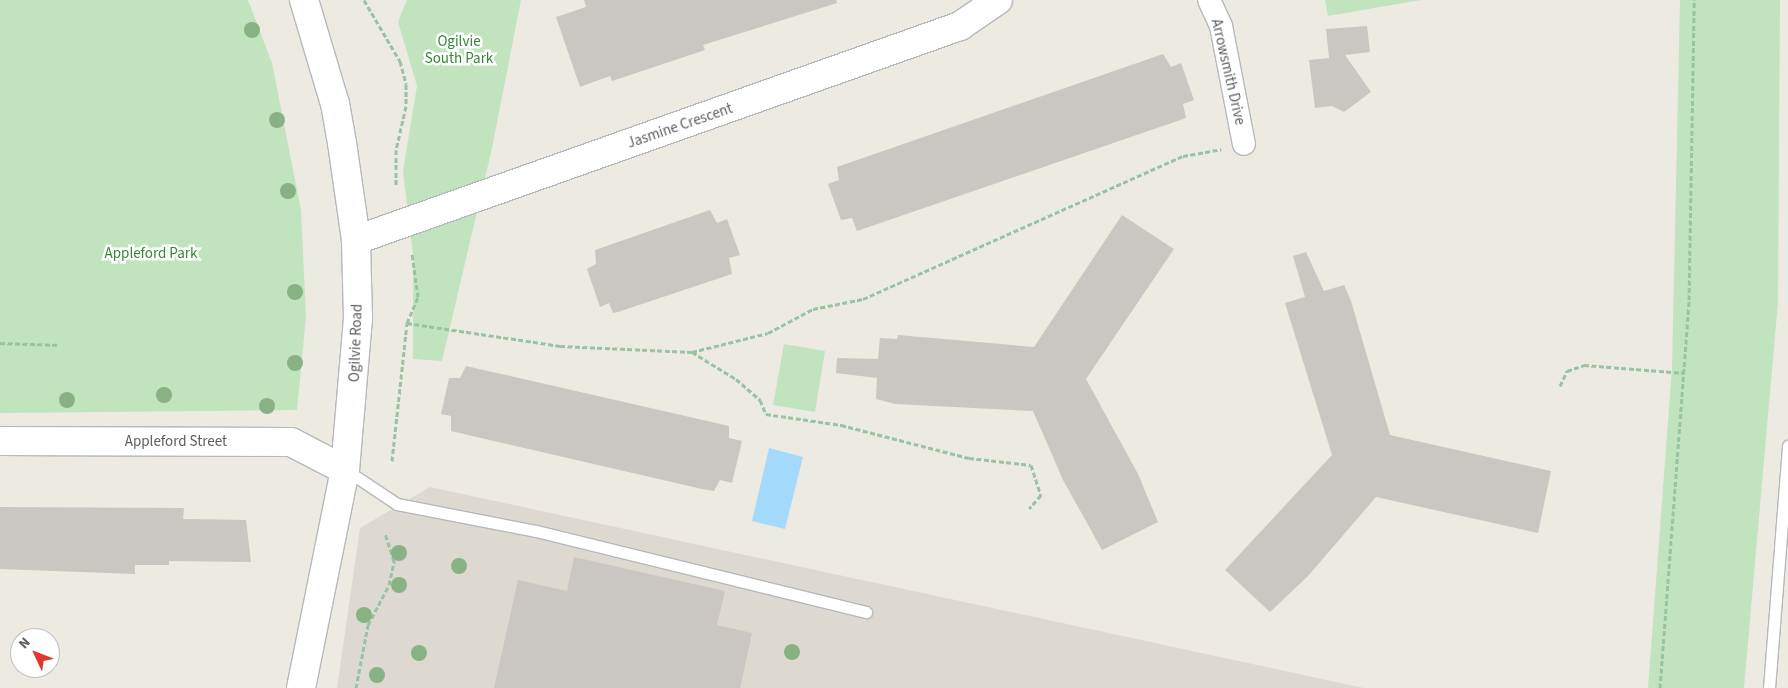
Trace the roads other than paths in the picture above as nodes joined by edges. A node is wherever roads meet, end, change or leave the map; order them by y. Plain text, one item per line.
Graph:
1 (304, 0) edge
2 (998, 0) edge
3 (1210, 0) edge
4 (1244, 144) road end
5 (356, 240) junction
6 (0, 441) edge
7 (1788, 446) edge
8 (345, 470) junction
9 (866, 612) dead end
10 (301, 688) edge
11 (1769, 688) edge

1 - 5 street, Ogilvie Road
2 - 5 street, Jasmine Crescent
3 - 4 street, Arrowsmith Drive
5 - 8 street, Ogilvie Road
6 - 8 street, Appleford Street
7 - 11 lane
8 - 9 lane
8 - 10 street, Ogilvie Road

